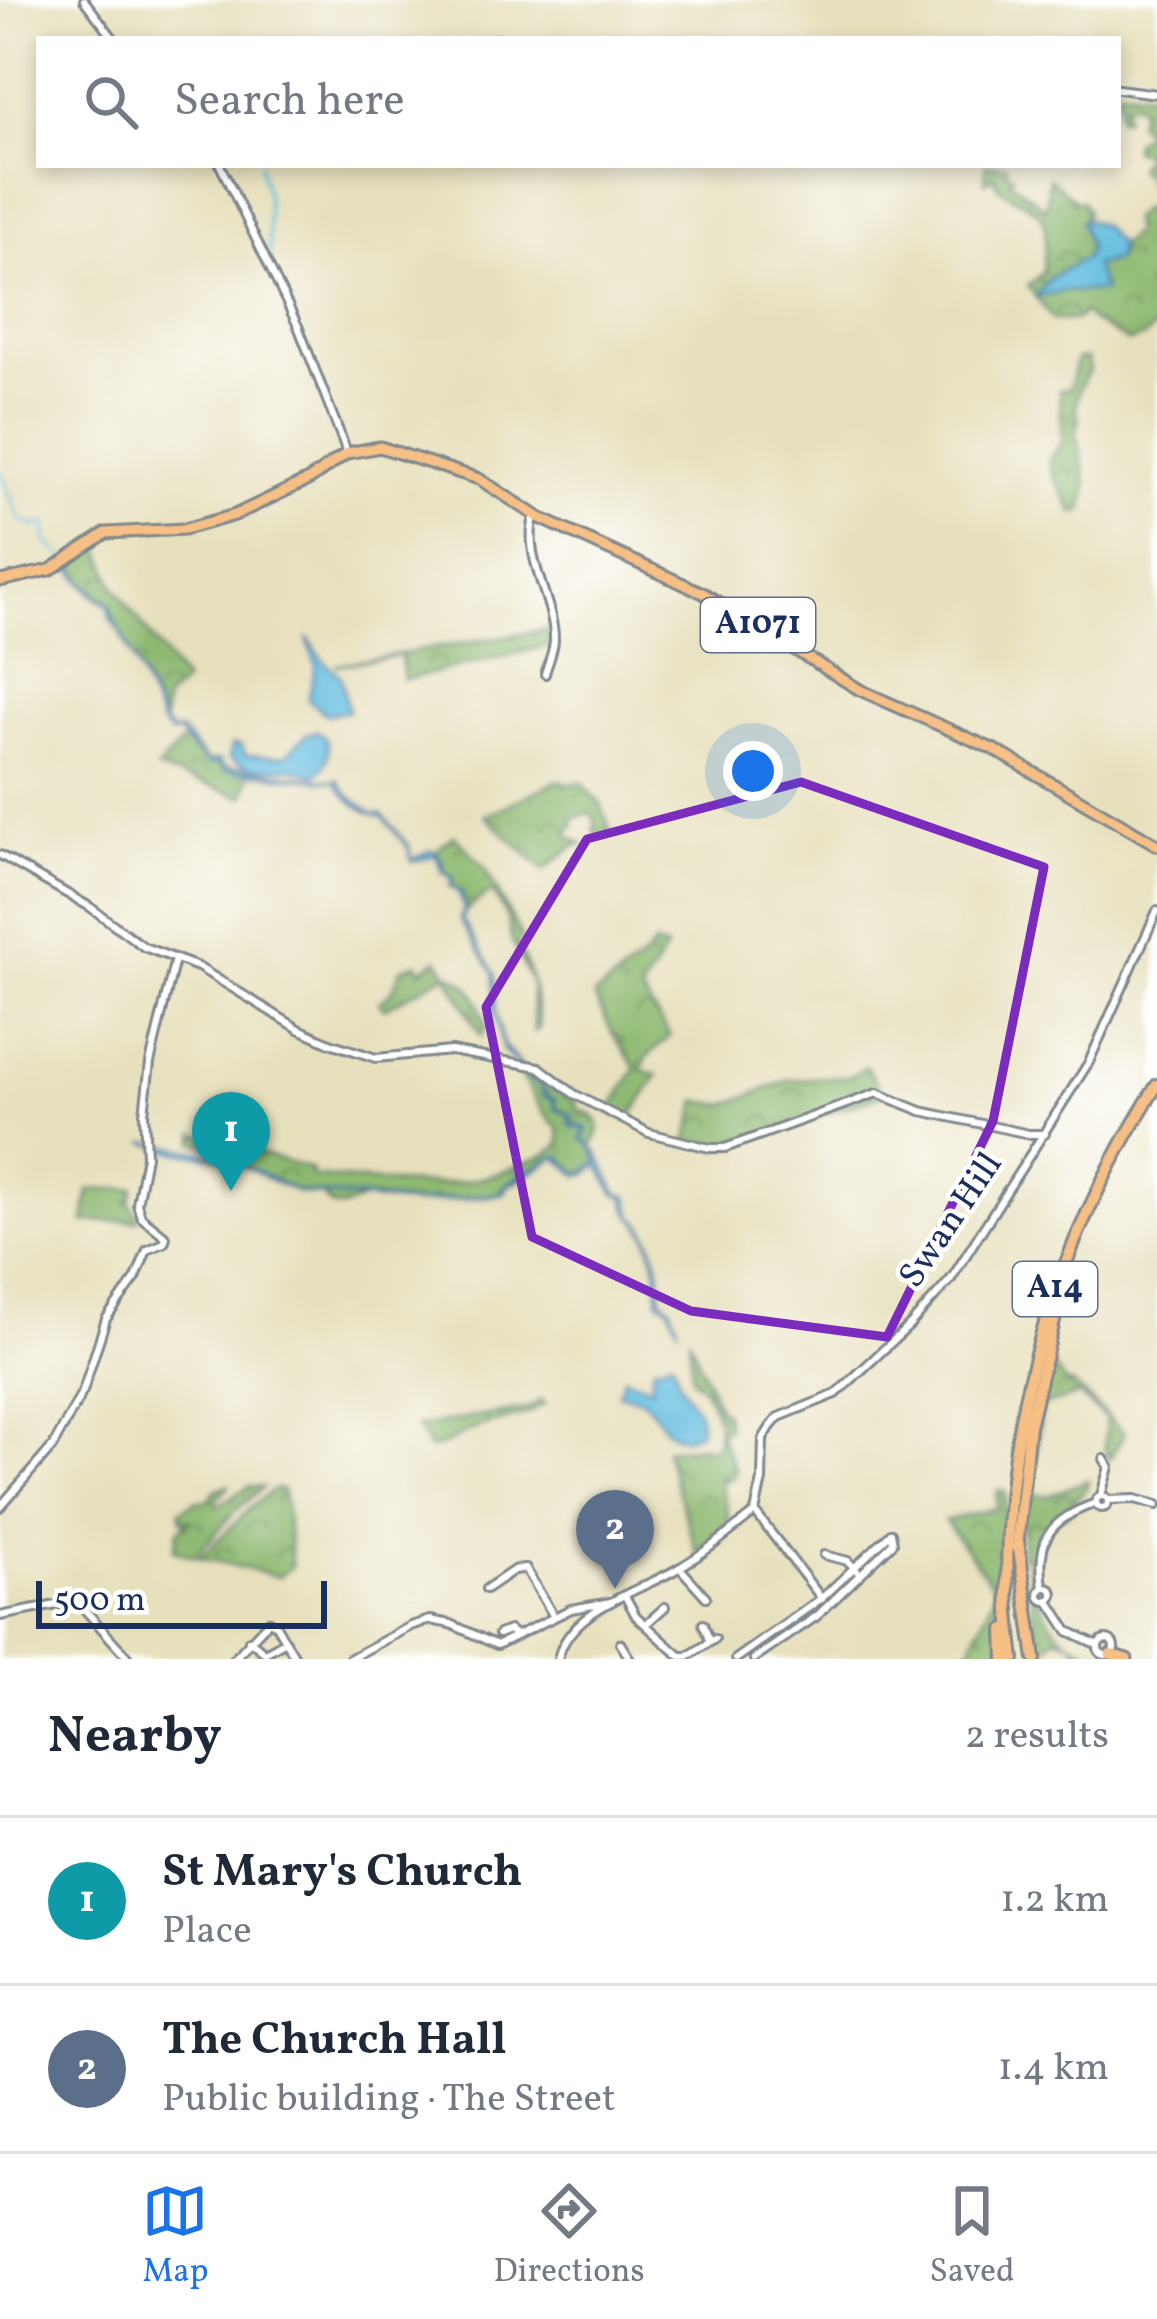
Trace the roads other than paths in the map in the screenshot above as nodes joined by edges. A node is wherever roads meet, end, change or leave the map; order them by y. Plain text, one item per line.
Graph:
1 (84, 0) edge
2 (112, 36) edge
3 (1121, 89) edge
4 (1157, 94) edge
5 (221, 168) edge
6 (347, 452) junction
7 (535, 515) junction
8 (0, 580) edge
9 (544, 674) dead end
10 (1157, 845) edge
11 (0, 856) edge
12 (1157, 911) edge
13 (175, 959) junction
14 (1157, 1085) edge
15 (1157, 1098) edge
16 (1029, 1134) junction
17 (1045, 1134) junction
18 (1037, 1145) junction
19 (1106, 1462) dead end
20 (1102, 1500) junction
21 (1157, 1504) edge
22 (0, 1507) edge
23 (755, 1512) junction
24 (1017, 1538) junction
25 (828, 1559) dead end
26 (680, 1568) junction
27 (858, 1572) junction
28 (487, 1586) dead end
29 (625, 1596) junction
30 (706, 1597) dead end
31 (824, 1601) junction
32 (611, 1602) junction
33 (590, 1604) junction
34 (664, 1607) dead end
35 (277, 1612) dead end
36 (594, 1613) junction
37 (0, 1616) edge
38 (554, 1617) junction
39 (269, 1621) junction
40 (646, 1624) junction
41 (703, 1624) dead end
42 (499, 1634) dead end
43 (516, 1635) junction
44 (249, 1640) junction
45 (286, 1642) junction
46 (1098, 1645) junction
47 (622, 1647) dead end
48 (1110, 1654) junction
49 (679, 1658) edge
50 (738, 1658) edge
51 (129, 1659) edge
52 (234, 1659) edge
53 (296, 1659) edge
54 (349, 1659) edge
55 (558, 1659) edge
56 (630, 1659) edge
57 (754, 1659) edge
58 (1014, 1659) edge
59 (1035, 1659) edge
60 (1127, 1659) edge

1 - 2 street
3 - 4 street
5 - 6 street
6 - 7 main road, A1071
6 - 8 main road
7 - 9 street
7 - 10 main road, A1071
11 - 13 street
12 - 17 street, Swan Hill
13 - 16 street
13 - 22 street
14 - 58 highway, A14
15 - 24 highway, A14
16 - 17 street
16 - 18 street
17 - 18 street, Swan Hill
18 - 23 street, Swan Hill
19 - 20 street
20 - 21 street
20 - 46 street
23 - 26 street
23 - 31 street
24 - 58 highway, A14
24 - 59 highway, A14
25 - 27 street
26 - 29 street
26 - 30 street
27 - 27 street
27 - 31 street
28 - 38 street
29 - 32 street
29 - 40 street
31 - 50 street
31 - 57 street
32 - 33 street
32 - 36 street
33 - 36 street
33 - 38 street
34 - 40 street
35 - 39 street
36 - 55 street
37 - 51 street
38 - 43 street
39 - 44 street
39 - 45 street
40 - 49 street
41 - 49 street
42 - 43 street
43 - 54 street
44 - 45 street
44 - 52 street
45 - 53 street
46 - 48 street
46 - 48 street
47 - 56 street
48 - 60 main road

